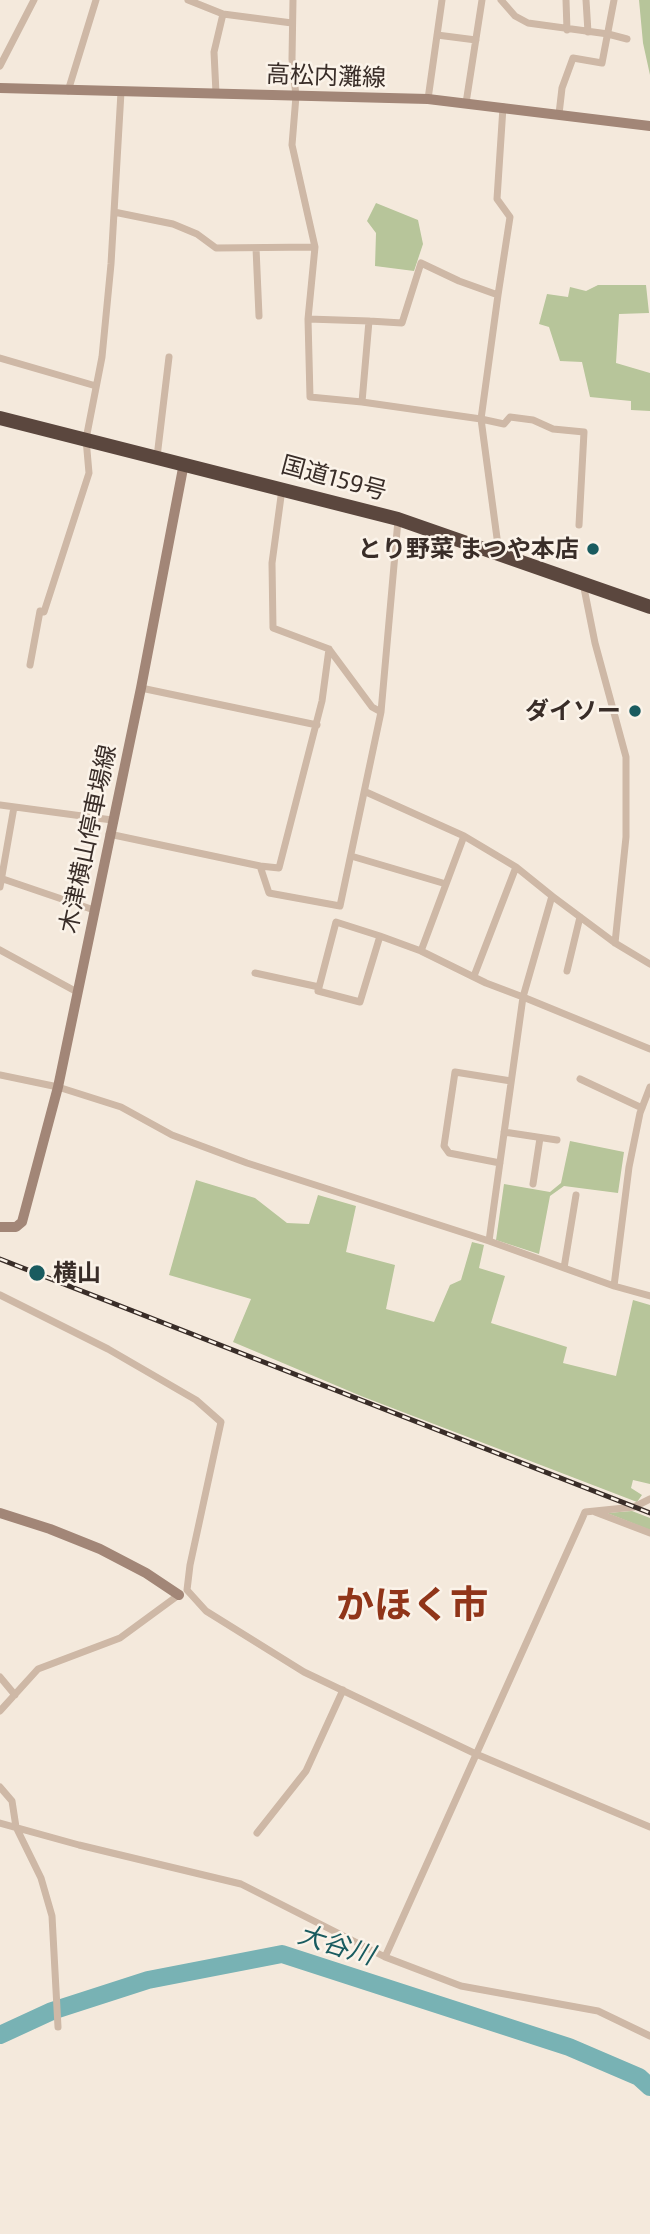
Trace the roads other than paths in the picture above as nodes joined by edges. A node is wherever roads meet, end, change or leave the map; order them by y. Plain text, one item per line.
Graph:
1 (34, 0) edge
2 (96, 0) edge
3 (188, 0) edge
4 (293, 0) edge
5 (442, 0) edge
6 (482, 0) edge
7 (501, 0) edge
8 (566, 0) edge
9 (586, 0) edge
10 (614, 0) edge
11 (223, 14) junction
12 (292, 23) junction
13 (567, 30) junction
14 (588, 32) junction
15 (608, 34) junction
16 (437, 35) junction
17 (627, 39) dead end
18 (476, 40) junction
19 (0, 66) edge
20 (0, 88) edge
21 (68, 92) junction
22 (121, 92) junction
23 (216, 93) junction
24 (296, 96) junction
25 (428, 99) junction
26 (466, 103) junction
27 (503, 107) junction
28 (559, 114) junction
29 (650, 126) edge
30 (114, 212) junction
31 (315, 247) junction
32 (256, 248) junction
33 (498, 295) junction
34 (259, 316) dead end
35 (308, 318) junction
36 (369, 321) junction
37 (169, 357) dead end
38 (0, 358) edge
39 (96, 386) junction
40 (362, 402) junction
41 (0, 418) edge
42 (481, 419) junction
43 (86, 439) junction
44 (157, 457) junction
45 (184, 463) junction
46 (282, 488) junction
47 (398, 519) junction
48 (579, 525) dead end
49 (499, 553) junction
50 (583, 583) junction
51 (650, 606) edge
52 (328, 649) junction
53 (30, 665) dead end
54 (141, 688) junction
55 (381, 712) junction
56 (317, 725) junction
57 (366, 792) junction
58 (0, 805) edge
59 (13, 807) junction
60 (112, 820) junction
61 (109, 834) junction
62 (464, 836) junction
63 (351, 856) junction
64 (260, 866) junction
65 (516, 867) junction
66 (1, 883) edge
67 (446, 884) junction
68 (552, 896) junction
69 (340, 906) junction
70 (94, 910) junction
71 (580, 917) junction
72 (336, 922) junction
73 (380, 936) junction
74 (615, 943) junction
75 (0, 950) edge
76 (421, 951) junction
77 (650, 964) edge
78 (567, 971) dead end
79 (255, 973) dead end
80 (474, 976) junction
81 (319, 987) junction
82 (77, 992) junction
83 (523, 997) junction
84 (650, 1049) edge
85 (0, 1075) edge
86 (580, 1079) dead end
87 (511, 1081) junction
88 (58, 1087) junction
89 (650, 1087) edge
90 (642, 1108) junction
91 (504, 1132) junction
92 (540, 1138) junction
93 (557, 1140) dead end
94 (500, 1163) junction
95 (533, 1184) dead end
96 (576, 1195) dead end
97 (0, 1227) edge
98 (489, 1241) junction
99 (564, 1268) junction
100 (614, 1286) junction
101 (0, 1295) edge
102 (650, 1296) edge
103 (650, 1499) edge
104 (594, 1511) junction
105 (0, 1513) edge
106 (650, 1533) edge
107 (183, 1593) junction
108 (0, 1677) edge
109 (343, 1690) junction
110 (15, 1695) junction
111 (0, 1711) edge
112 (477, 1754) junction
113 (0, 1787) edge
114 (0, 1823) edge
115 (16, 1827) junction
116 (650, 1827) edge
117 (257, 1833) dead end
118 (386, 1957) junction
119 (58, 2025) dead end
120 (650, 2036) edge

1 - 19 street
2 - 21 street
3 - 11 street
4 - 12 street
5 - 16 street
6 - 18 street
7 - 13 street
8 - 13 street
9 - 14 street
10 - 15 street
11 - 12 street
11 - 23 street
12 - 24 street
13 - 14 street
14 - 15 street
15 - 17 street
15 - 28 street
16 - 18 street
16 - 25 street
18 - 26 street
20 - 21 main road, 高松内灘線
21 - 22 main road, 高松内灘線
22 - 23 main road, 高松内灘線
22 - 30 street
23 - 24 main road, 高松内灘線
24 - 25 main road, 高松内灘線
24 - 31 street
25 - 26 main road, 高松内灘線
26 - 27 main road, 高松内灘線
27 - 28 main road, 高松内灘線
27 - 33 street
28 - 29 main road, 高松内灘線
30 - 32 street
30 - 39 street
31 - 32 street
31 - 35 street
32 - 34 street
33 - 36 street
33 - 42 street
35 - 36 street
35 - 40 street
36 - 40 street
37 - 44 street
38 - 39 street
39 - 43 street
40 - 42 street
41 - 43 highway, 国道159号
42 - 48 street
42 - 49 street
43 - 44 highway, 国道159号
43 - 53 street
44 - 45 highway, 国道159号
45 - 46 highway, 国道159号
45 - 54 main road, 木津横山停車場線
46 - 47 highway, 国道159号
46 - 52 street
47 - 49 highway, 国道159号
47 - 55 street
49 - 50 highway, 国道159号
50 - 51 highway, 国道159号
50 - 74 street
52 - 55 street
52 - 56 street
54 - 56 street
54 - 60 main road, 木津横山停車場線
55 - 57 street
56 - 64 street
57 - 62 street
57 - 63 street
58 - 59 street
59 - 60 street
59 - 66 street
60 - 61 main road, 木津横山停車場線
61 - 64 street
61 - 70 main road, 木津横山停車場線
62 - 65 street
62 - 67 street
63 - 67 street
63 - 69 street
64 - 69 street
65 - 68 street
65 - 80 street
66 - 70 street
67 - 76 street
68 - 71 street
68 - 83 street
69 - 72 street
70 - 82 main road, 木津横山停車場線
71 - 74 street
71 - 78 street
72 - 73 street
72 - 81 street
73 - 76 street
73 - 81 street
74 - 77 street
75 - 82 street
76 - 80 street
79 - 81 street
80 - 83 street
82 - 88 main road, 木津横山停車場線
83 - 84 street
83 - 87 street
85 - 88 street
86 - 90 street
87 - 91 street
87 - 94 street
88 - 97 main road, 木津横山停車場線
88 - 98 street
89 - 90 street
90 - 100 street
91 - 92 street
91 - 94 street
92 - 93 street
92 - 95 street
94 - 98 street
96 - 99 street
98 - 99 street
99 - 100 street
100 - 102 street
101 - 107 street
103 - 104 street
104 - 106 street
104 - 112 street
105 - 107 main road
107 - 109 street
107 - 110 street
108 - 110 street
109 - 112 street
109 - 117 street
110 - 111 street
112 - 116 street
112 - 118 street
113 - 115 street
114 - 115 street
115 - 118 street
115 - 119 street
118 - 120 street

